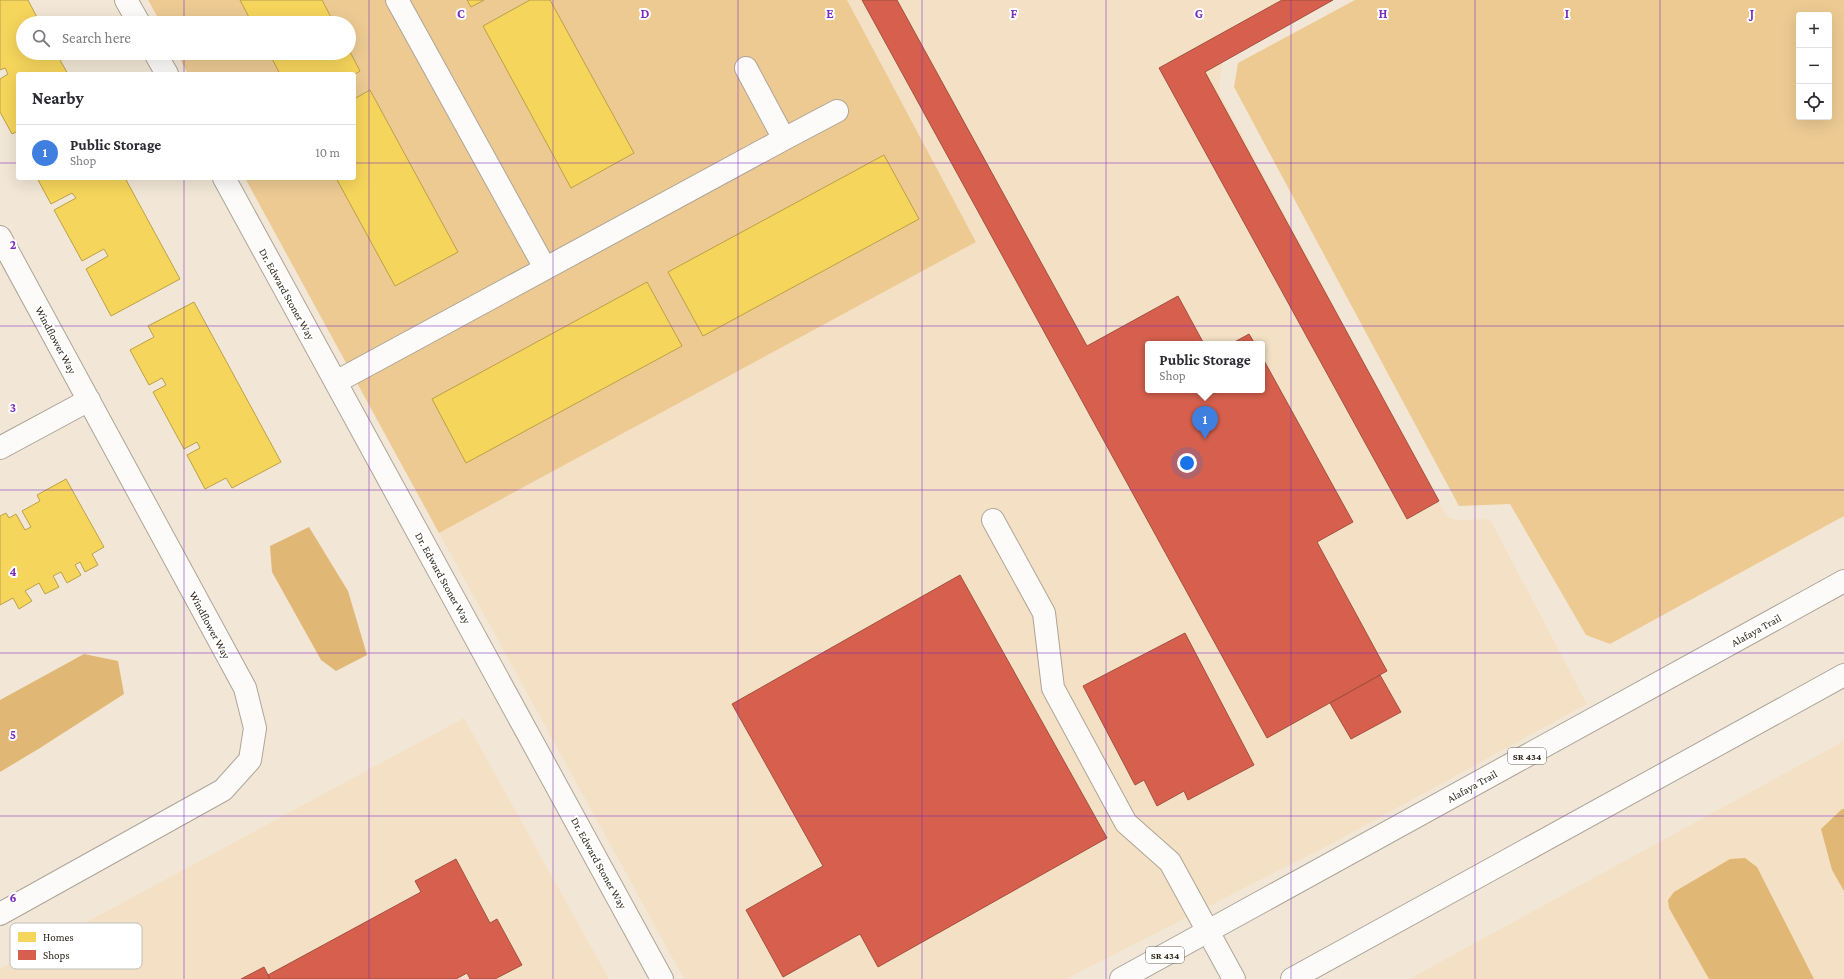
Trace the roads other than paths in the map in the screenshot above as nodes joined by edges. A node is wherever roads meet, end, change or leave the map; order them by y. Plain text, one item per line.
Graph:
1 (126, 0) edge
2 (397, 0) edge
3 (135, 16) edge
4 (159, 60) edge
5 (746, 68) dead end
6 (166, 72) edge
7 (837, 111) dead end
8 (784, 138) junction
9 (225, 180) edge
10 (0, 237) edge
11 (545, 268) junction
12 (336, 382) junction
13 (89, 400) junction
14 (0, 448) edge
15 (993, 520) dead end
16 (1844, 581) edge
17 (1844, 675) edge
18 (0, 914) edge
19 (1209, 931) junction
20 (662, 979) edge
21 (1121, 979) edge
22 (1234, 979) edge
23 (1292, 979) edge

1 - 3 street
2 - 11 street
4 - 6 street
5 - 8 street
7 - 8 street
8 - 11 street
9 - 12 street, Dr. Edward Stoner Way
10 - 13 street, Windflower Way
11 - 12 street
12 - 20 street, Dr. Edward Stoner Way
13 - 14 street
13 - 18 street, Windflower Way
15 - 19 street
16 - 19 street, Alafaya Trail / SR 434
17 - 23 street
19 - 21 street, Alafaya Trail / SR 434
19 - 22 street

